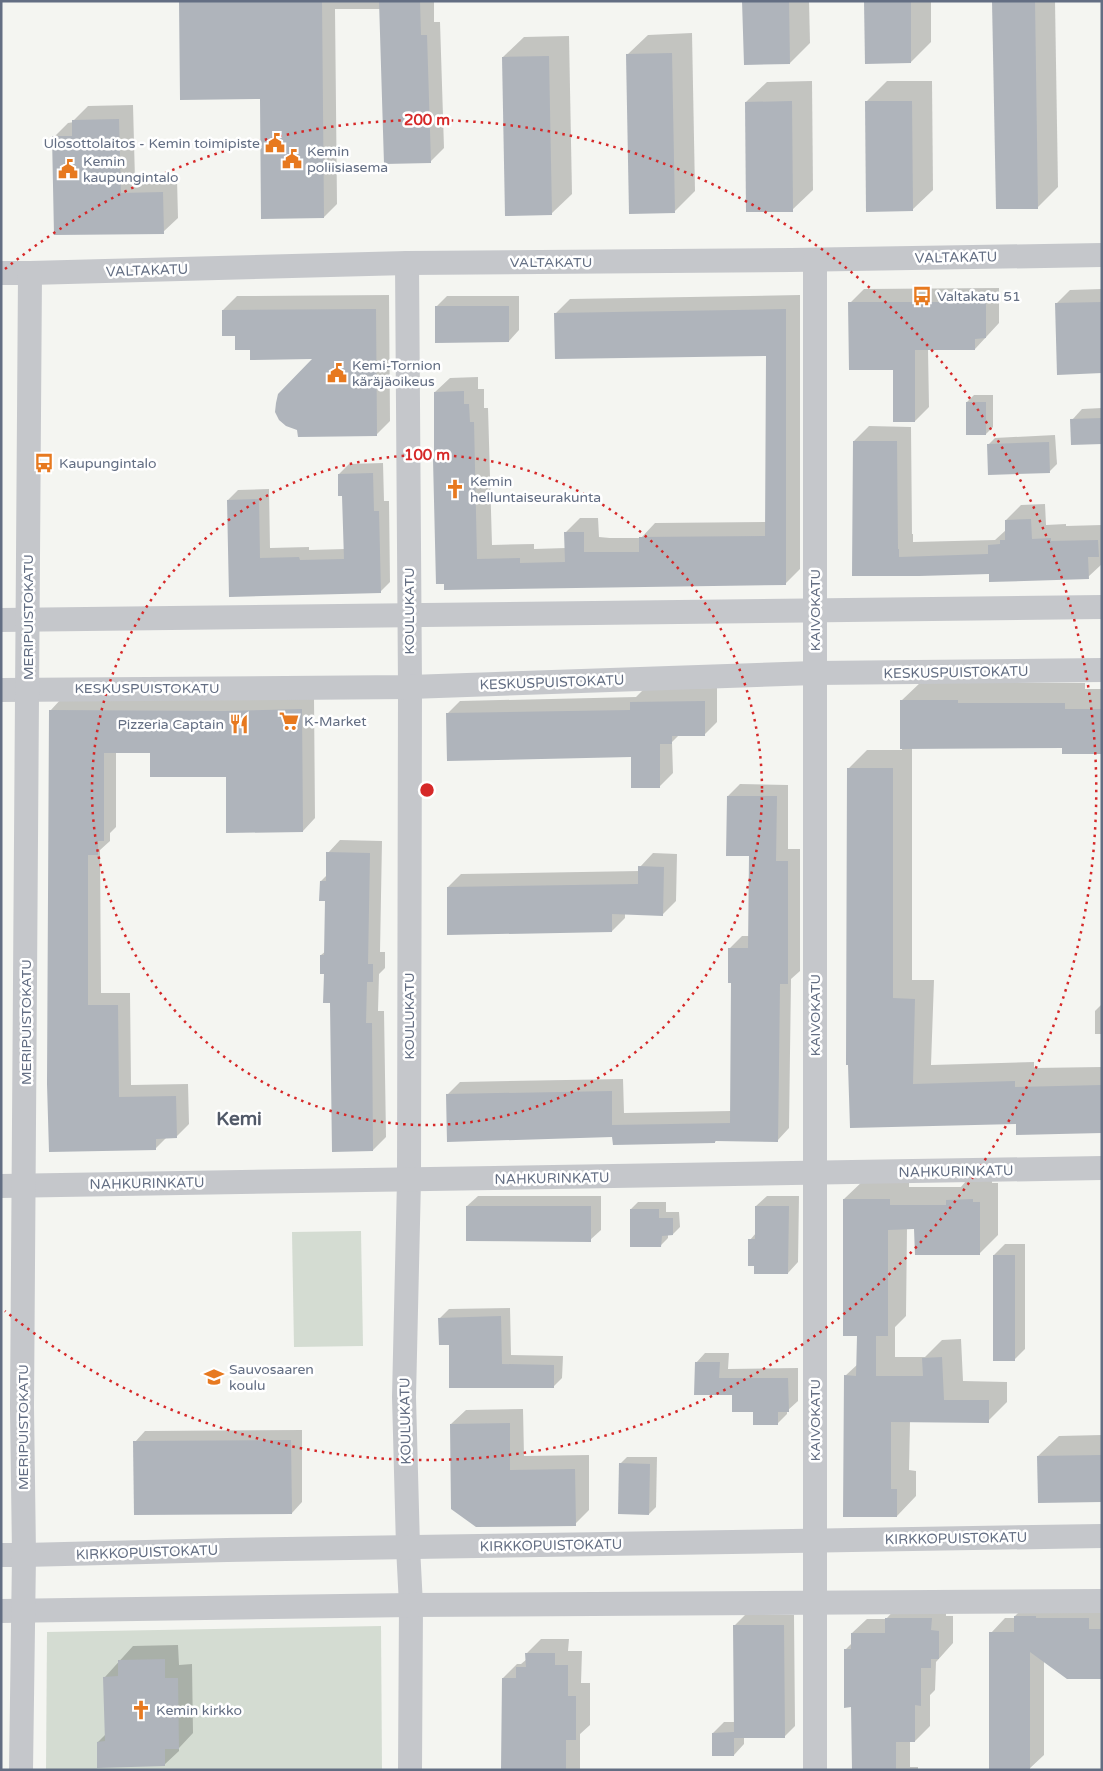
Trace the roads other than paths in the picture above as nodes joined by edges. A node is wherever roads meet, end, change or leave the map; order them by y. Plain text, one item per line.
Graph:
1 (1102, 255) edge
2 (816, 260) junction
3 (407, 263) junction
4 (1, 272) edge
5 (30, 273) junction
6 (1102, 608) edge
7 (815, 611) junction
8 (409, 614) junction
9 (27, 619) junction
10 (1, 620) edge
11 (1102, 670) edge
12 (815, 673) junction
13 (410, 687) junction
14 (28, 689) junction
15 (1, 690) edge
16 (1102, 1168) edge
17 (815, 1173) junction
18 (409, 1180) junction
19 (13, 1185) edge
20 (1102, 1536) edge
21 (815, 1540) junction
22 (408, 1547) junction
23 (13, 1555) edge
24 (1102, 1601) edge
25 (815, 1603) junction
26 (411, 1605) junction
27 (12, 1611) edge
28 (22, 1770) edge
29 (410, 1770) edge
30 (815, 1770) edge

1 - 2 street, VALTAKATU
2 - 3 street, VALTAKATU
2 - 7 street, KAIVOKATU
3 - 5 street, VALTAKATU
3 - 8 street, KOULUKATU
4 - 5 street, VALTAKATU
5 - 9 street, MERIPUISTOKATU
6 - 7 street
7 - 8 street
7 - 12 street, KAIVOKATU
8 - 9 street
8 - 13 street, KOULUKATU
9 - 10 street
9 - 14 street, MERIPUISTOKATU
11 - 12 street, KESKUSPUISTOKATU
12 - 13 street, KESKUSPUISTOKATU
12 - 17 street, KAIVOKATU
13 - 14 street, KESKUSPUISTOKATU
13 - 18 street, KOULUKATU
14 - 15 street, KESKUSPUISTOKATU
14 - 19 street, MERIPUISTOKATU
16 - 17 street, NAHKURINKATU
17 - 18 street, NAHKURINKATU
17 - 21 street, KAIVOKATU
18 - 19 street, NAHKURINKATU
18 - 22 street, KOULUKATU
19 - 23 street, MERIPUISTOKATU
20 - 21 street, KIRKKOPUISTOKATU
21 - 22 street, KIRKKOPUISTOKATU
21 - 25 street, KAIVOKATU
22 - 23 street, KIRKKOPUISTOKATU
22 - 26 street, KOULUKATU
23 - 27 street, MERIPUISTOKATU
24 - 25 street
25 - 26 street
25 - 30 street, KAIVOKATU
26 - 27 street
26 - 29 street, KOULUKATU
27 - 28 street, MERIPUISTOKATU

